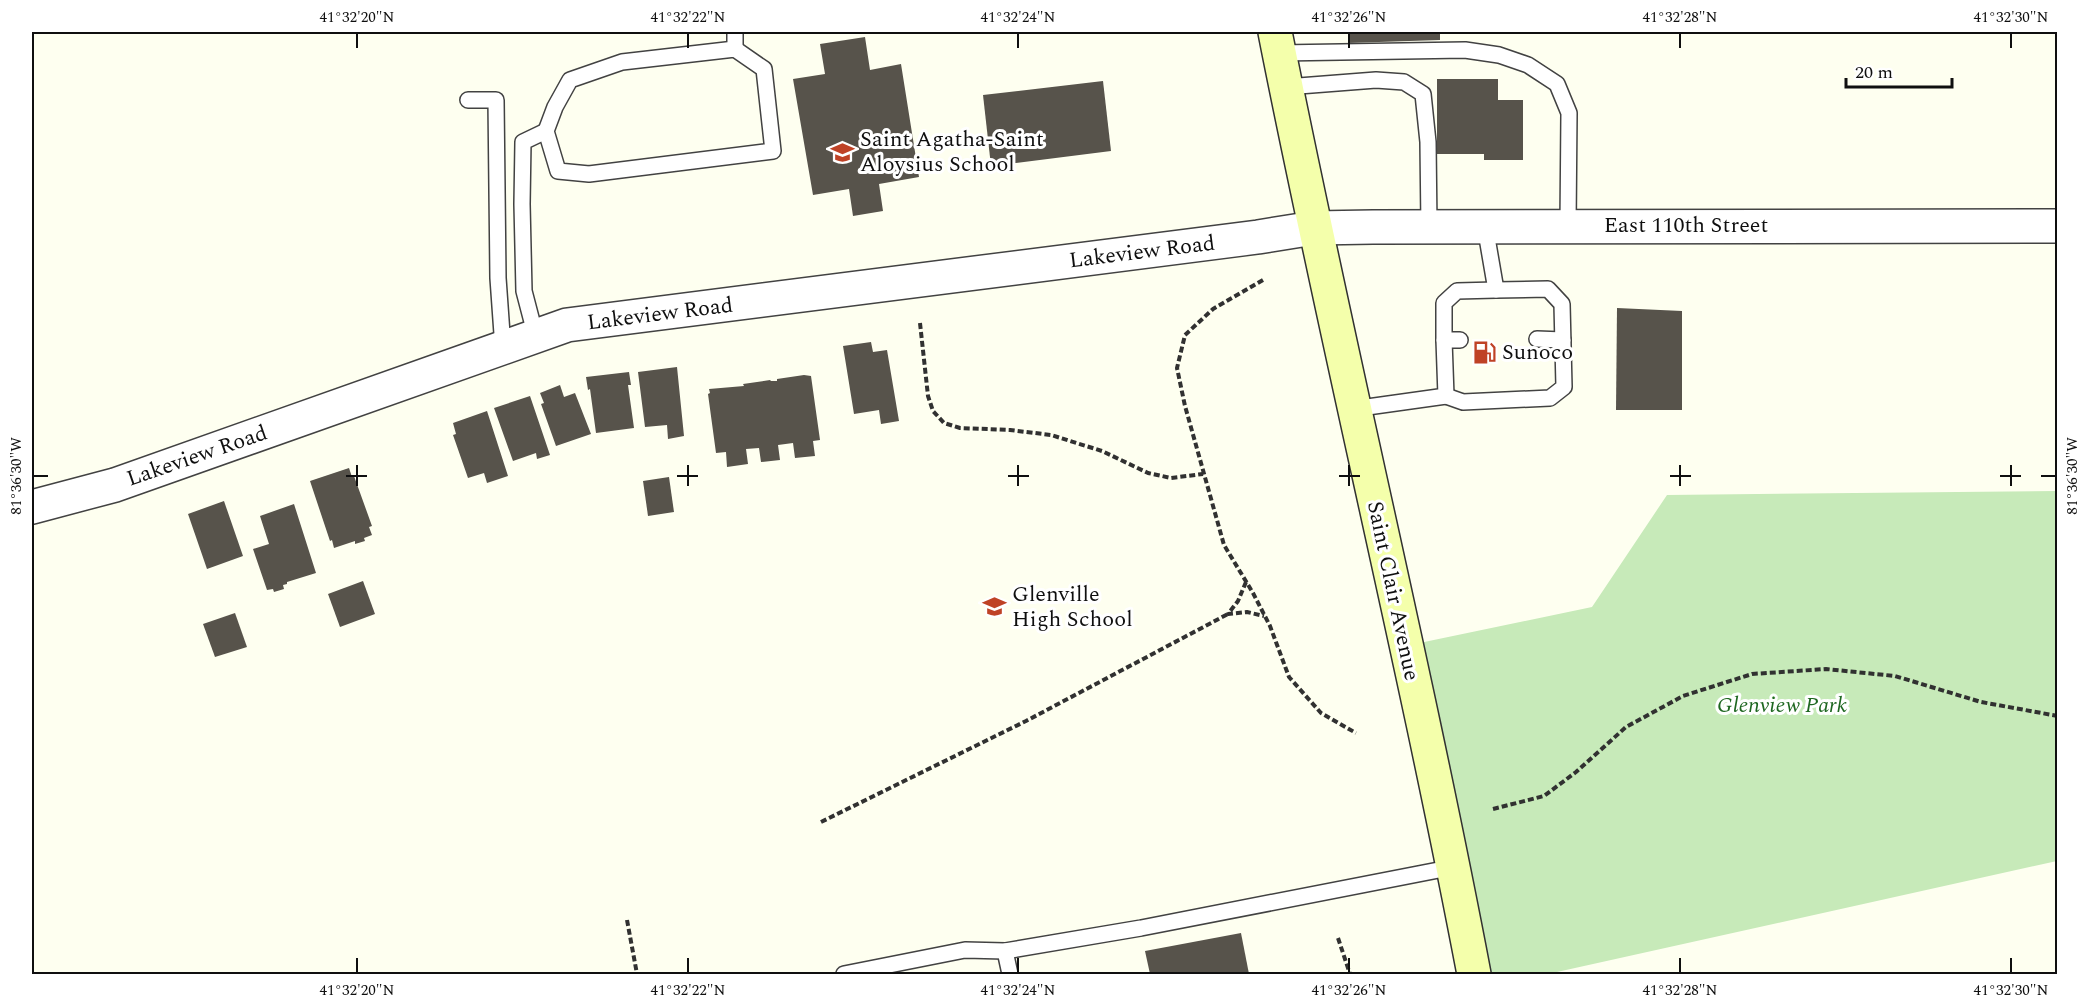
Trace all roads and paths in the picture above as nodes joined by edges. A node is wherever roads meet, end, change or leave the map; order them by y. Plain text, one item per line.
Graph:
1 (735, 32) edge
2 (1277, 42) edge
3 (735, 50) junction
4 (1286, 87) junction
5 (468, 100) dead end
6 (546, 131) junction
7 (1568, 225) junction
8 (1485, 226) junction
9 (2058, 226) edge
10 (1429, 227) junction
11 (1314, 228) junction
12 (1263, 280) dead end
13 (1496, 290) junction
14 (920, 323) dead end
15 (536, 337) junction
16 (1537, 339) dead end
17 (1444, 340) junction
18 (1460, 340) dead end
19 (1563, 340) junction
20 (503, 348) junction
21 (1446, 396) junction
22 (1353, 409) junction
23 (1204, 474) junction
24 (32, 507) edge
25 (1246, 581) junction
26 (1228, 615) junction
27 (1264, 616) junction
28 (2058, 716) edge
29 (1356, 734) dead end
30 (1493, 809) dead end
31 (821, 822) dead end
32 (1454, 867) junction
33 (627, 920) dead end
34 (1338, 938) dead end
35 (1005, 951) junction
36 (637, 975) edge
37 (844, 975) edge
38 (1010, 975) edge
39 (1350, 975) edge
40 (1474, 975) edge

1 - 3 lane
2 - 4 main road, Saint Clair Avenue
2 - 7 lane
3 - 6 lane
3 - 6 lane
4 - 10 lane
4 - 11 main road, Saint Clair Avenue
5 - 20 lane
6 - 15 lane
7 - 8 street, East 110th Street
7 - 9 street, East 110th Street
8 - 10 street, East 110th Street
8 - 13 lane
10 - 11 street, East 110th Street
11 - 15 street, Lakeview Road
11 - 22 main road, Saint Clair Avenue
12 - 23 path
13 - 17 lane
13 - 19 lane
14 - 23 path
15 - 20 street, Lakeview Road
16 - 19 lane
17 - 18 lane
17 - 21 lane
19 - 21 lane
20 - 24 street, Lakeview Road
21 - 22 lane
22 - 32 main road, Saint Clair Avenue
23 - 25 path
25 - 26 path
25 - 27 path
26 - 27 path
26 - 31 path
27 - 29 path
28 - 30 path
32 - 35 lane
32 - 40 main road, Saint Clair Avenue
33 - 36 path
34 - 39 path
35 - 37 lane
35 - 38 lane

